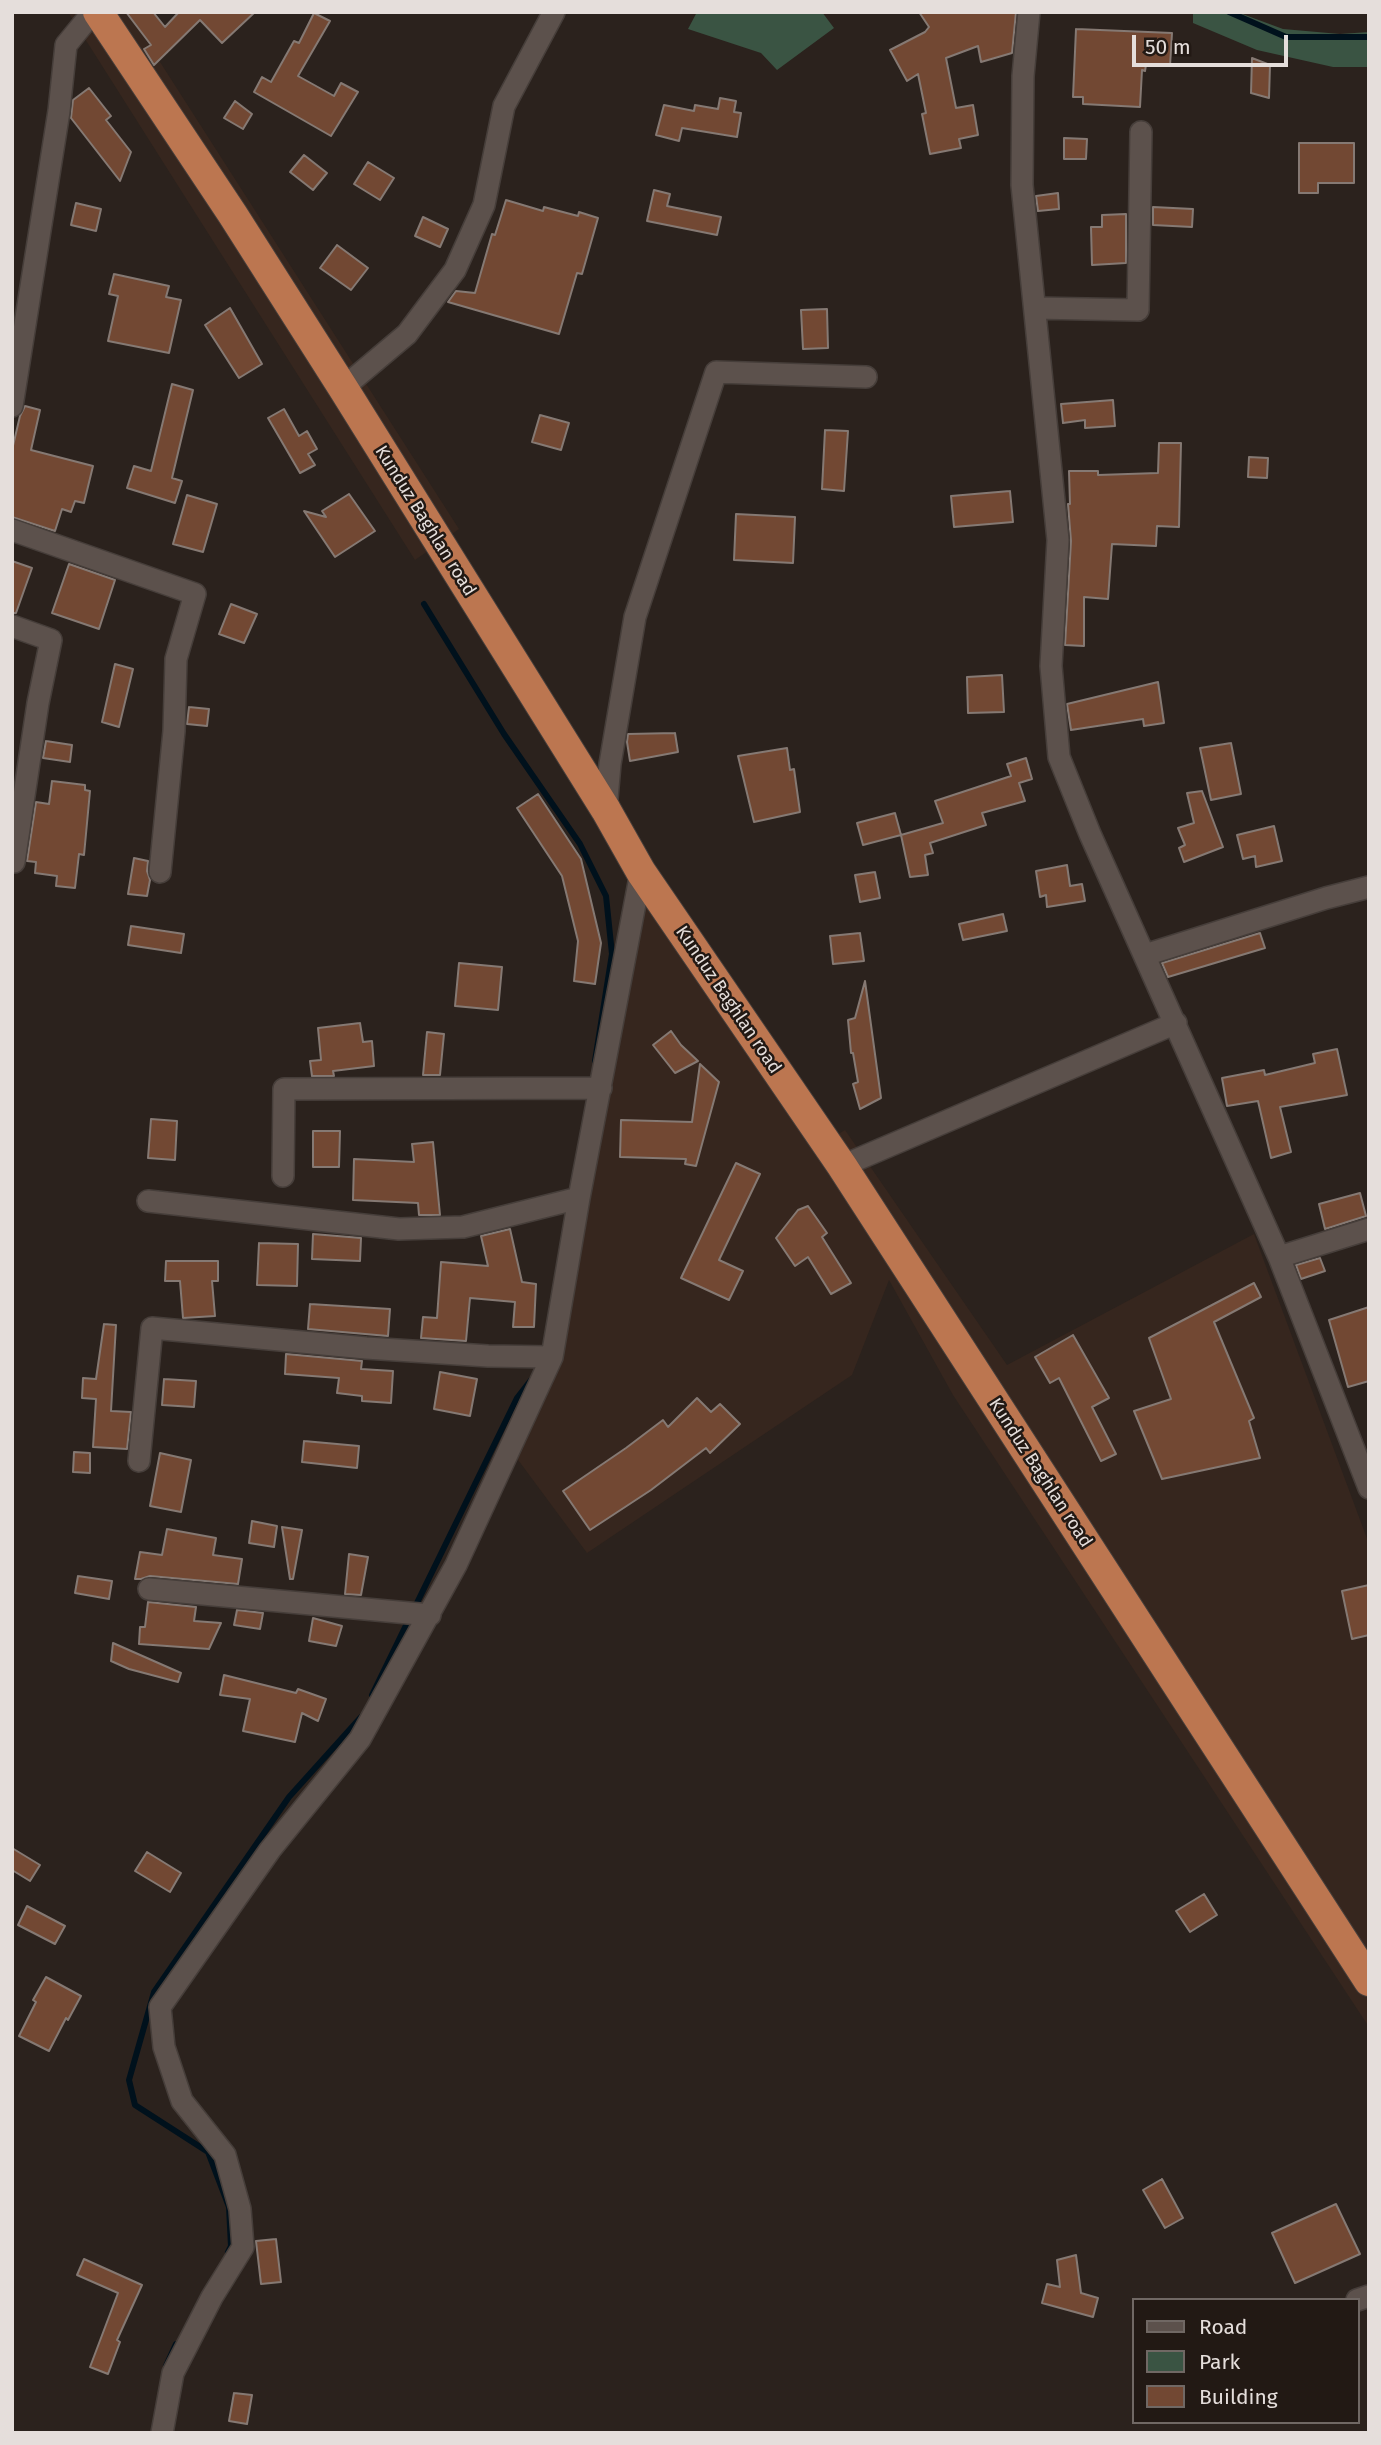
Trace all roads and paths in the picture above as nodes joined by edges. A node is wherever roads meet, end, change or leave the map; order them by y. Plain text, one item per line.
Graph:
1 (96, 12) edge
2 (554, 12) edge
3 (1028, 12) edge
4 (1140, 132) dead end
5 (1035, 308) junction
6 (866, 377) dead end
7 (343, 388) junction
8 (12, 406) edge
9 (12, 530) edge
10 (12, 626) edge
11 (606, 810) junction
12 (14, 862) edge
13 (160, 872) dead end
14 (641, 872) junction
15 (1369, 887) edge
16 (1145, 955) junction
17 (1176, 1023) junction
18 (601, 1088) junction
19 (842, 1166) junction
20 (283, 1176) dead end
21 (579, 1198) junction
22 (148, 1201) dead end
23 (1369, 1230) edge
24 (1279, 1257) junction
25 (552, 1357) junction
26 (1360, 1438) edge
27 (139, 1461) dead end
28 (1369, 1488) edge
29 (149, 1590) dead end
30 (430, 1615) junction
31 (1369, 1981) edge
32 (162, 2433) edge

1 - 7 highway, Kunduz Baghlan road
1 - 8 street
2 - 7 street
3 - 5 street
4 - 5 street
5 - 16 street
6 - 11 street
7 - 11 highway, Kunduz Baghlan road
9 - 13 street
10 - 12 street
11 - 14 highway, Kunduz Baghlan road
14 - 18 street
14 - 19 highway, Kunduz Baghlan road
15 - 16 street
16 - 17 street
17 - 19 street
17 - 24 street
18 - 20 street
18 - 21 street
19 - 31 highway, Kunduz Baghlan road
21 - 22 street
21 - 25 street
23 - 24 street
24 - 26 street
25 - 27 street
25 - 30 street
26 - 28 street
29 - 30 street
30 - 32 street

